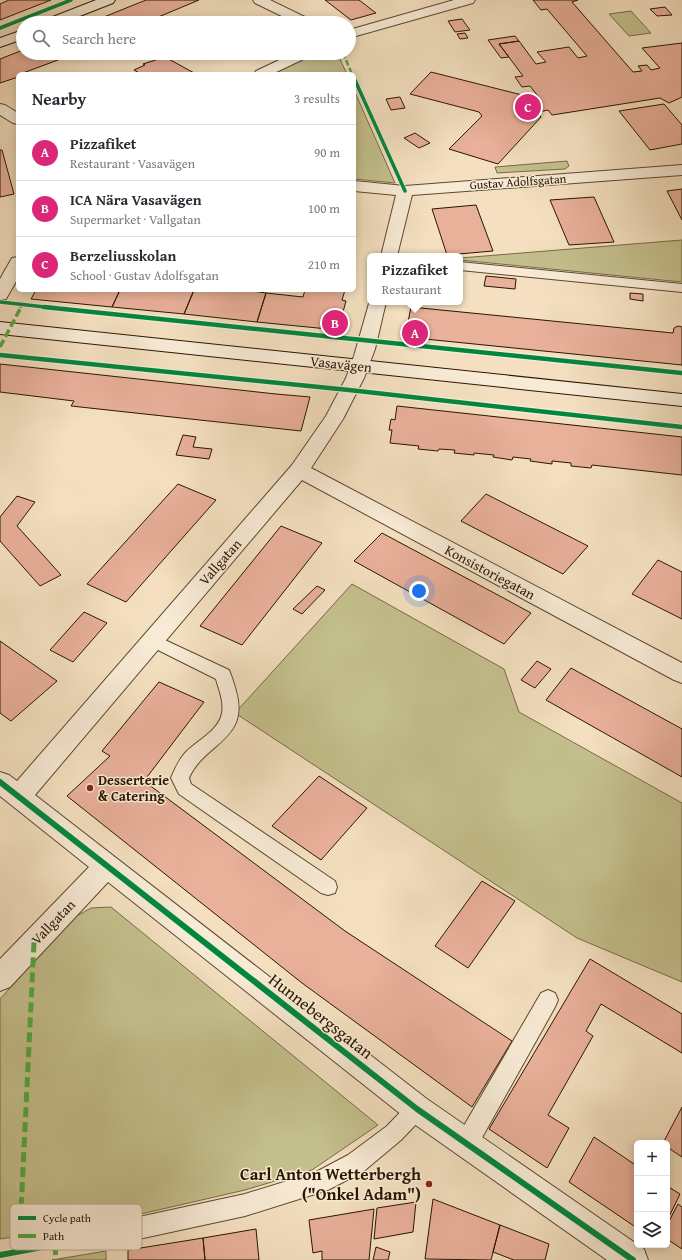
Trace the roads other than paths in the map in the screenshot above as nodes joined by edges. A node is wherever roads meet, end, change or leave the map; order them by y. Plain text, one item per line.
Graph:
1 (108, 0) edge
2 (260, 0) edge
3 (468, 0) edge
4 (68, 16) edge
5 (292, 16) edge
6 (356, 32) edge
7 (16, 37) edge
8 (0, 43) edge
9 (290, 60) edge
10 (265, 72) edge
11 (0, 108) edge
12 (16, 119) edge
13 (682, 170) edge
14 (356, 186) edge
15 (405, 191) junction
16 (390, 253) edge
17 (16, 266) edge
18 (463, 266) edge
19 (682, 288) edge
20 (0, 295) edge
21 (376, 305) edge
22 (0, 328) edge
23 (360, 366) junction
24 (682, 400) edge
25 (299, 470) junction
26 (152, 640) junction
27 (682, 674) edge
28 (0, 782) edge
29 (19, 796) junction
30 (107, 866) junction
31 (328, 887) dead end
32 (0, 978) edge
33 (548, 1000) dead end
34 (417, 1110) junction
35 (466, 1144) junction
36 (142, 1227) edge
37 (633, 1260) edge

1 - 4 street
2 - 5 street
3 - 6 street
7 - 8 street
9 - 10 street
11 - 12 street
13 - 15 street, Gustav Adolfsgatan
14 - 15 street, Gustav Adolfsgatan
15 - 16 street
17 - 20 street
18 - 19 lane
21 - 23 street, Vallgatan
22 - 23 street, Vasavägen
23 - 24 street, Vasavägen
23 - 25 street, Vallgatan
25 - 26 street, Vallgatan
25 - 27 street, Konsistoriegatan
26 - 29 street, Vallgatan
26 - 31 lane
28 - 29 street, Hunnebergsgatan
29 - 30 street, Hunnebergsgatan
30 - 32 street, Vallgatan
30 - 34 street, Hunnebergsgatan
33 - 35 lane
34 - 35 street, Hunnebergsgatan
34 - 36 lane
35 - 37 street, Hunnebergsgatan

